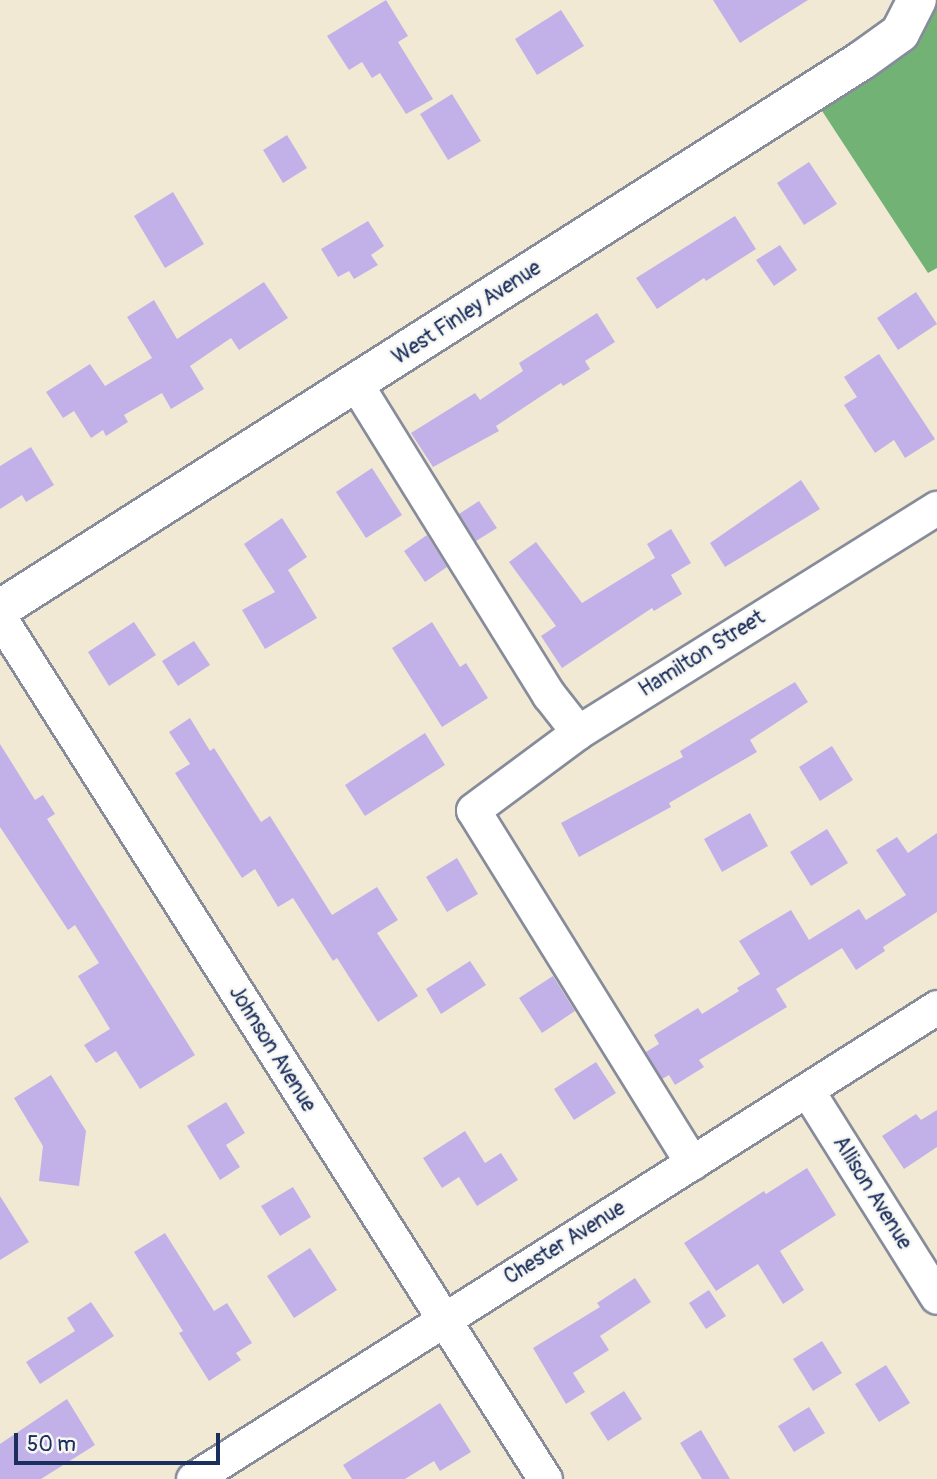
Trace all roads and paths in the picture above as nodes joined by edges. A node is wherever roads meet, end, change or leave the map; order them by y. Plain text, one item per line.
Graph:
1 (917, 0) edge
2 (356, 384) junction
3 (937, 508) edge
4 (0, 610) edge
5 (0, 618) edge
6 (578, 732) junction
7 (937, 1007) edge
8 (807, 1090) junction
9 (692, 1163) junction
10 (937, 1297) edge
11 (444, 1320) junction
12 (193, 1479) edge
13 (545, 1479) edge

1 - 2 main road, West Finley Avenue
2 - 4 main road, West Finley Avenue
2 - 6 street
3 - 6 street, Hamilton Street
5 - 11 street, Johnson Avenue
6 - 9 street, Hamilton Street
7 - 8 street, Chester Avenue
8 - 9 street, Chester Avenue
8 - 10 street, Allison Avenue
9 - 11 street, Chester Avenue
11 - 12 street, Chester Avenue
11 - 13 street, Johnson Avenue

